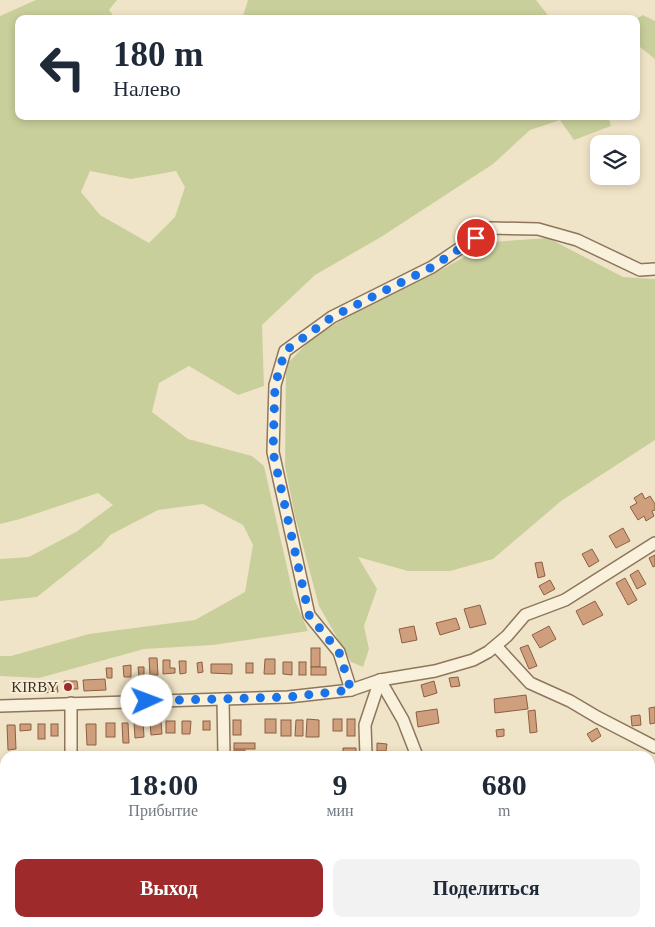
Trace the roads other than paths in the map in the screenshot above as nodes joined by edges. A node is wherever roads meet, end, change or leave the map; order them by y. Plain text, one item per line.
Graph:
1 (655, 269) edge
2 (655, 543) edge
3 (496, 646) junction
4 (380, 680) junction
5 (351, 690) junction
6 (223, 699) junction
7 (71, 703) junction
8 (0, 706) edge
9 (655, 747) edge
10 (71, 751) edge
11 (224, 751) edge
12 (366, 751) edge
13 (414, 751) edge

1 - 5 street
2 - 3 street
3 - 4 street
3 - 9 street
4 - 5 street
4 - 12 street
4 - 13 street
5 - 6 street
6 - 7 street
6 - 11 street
7 - 8 street
7 - 10 street

